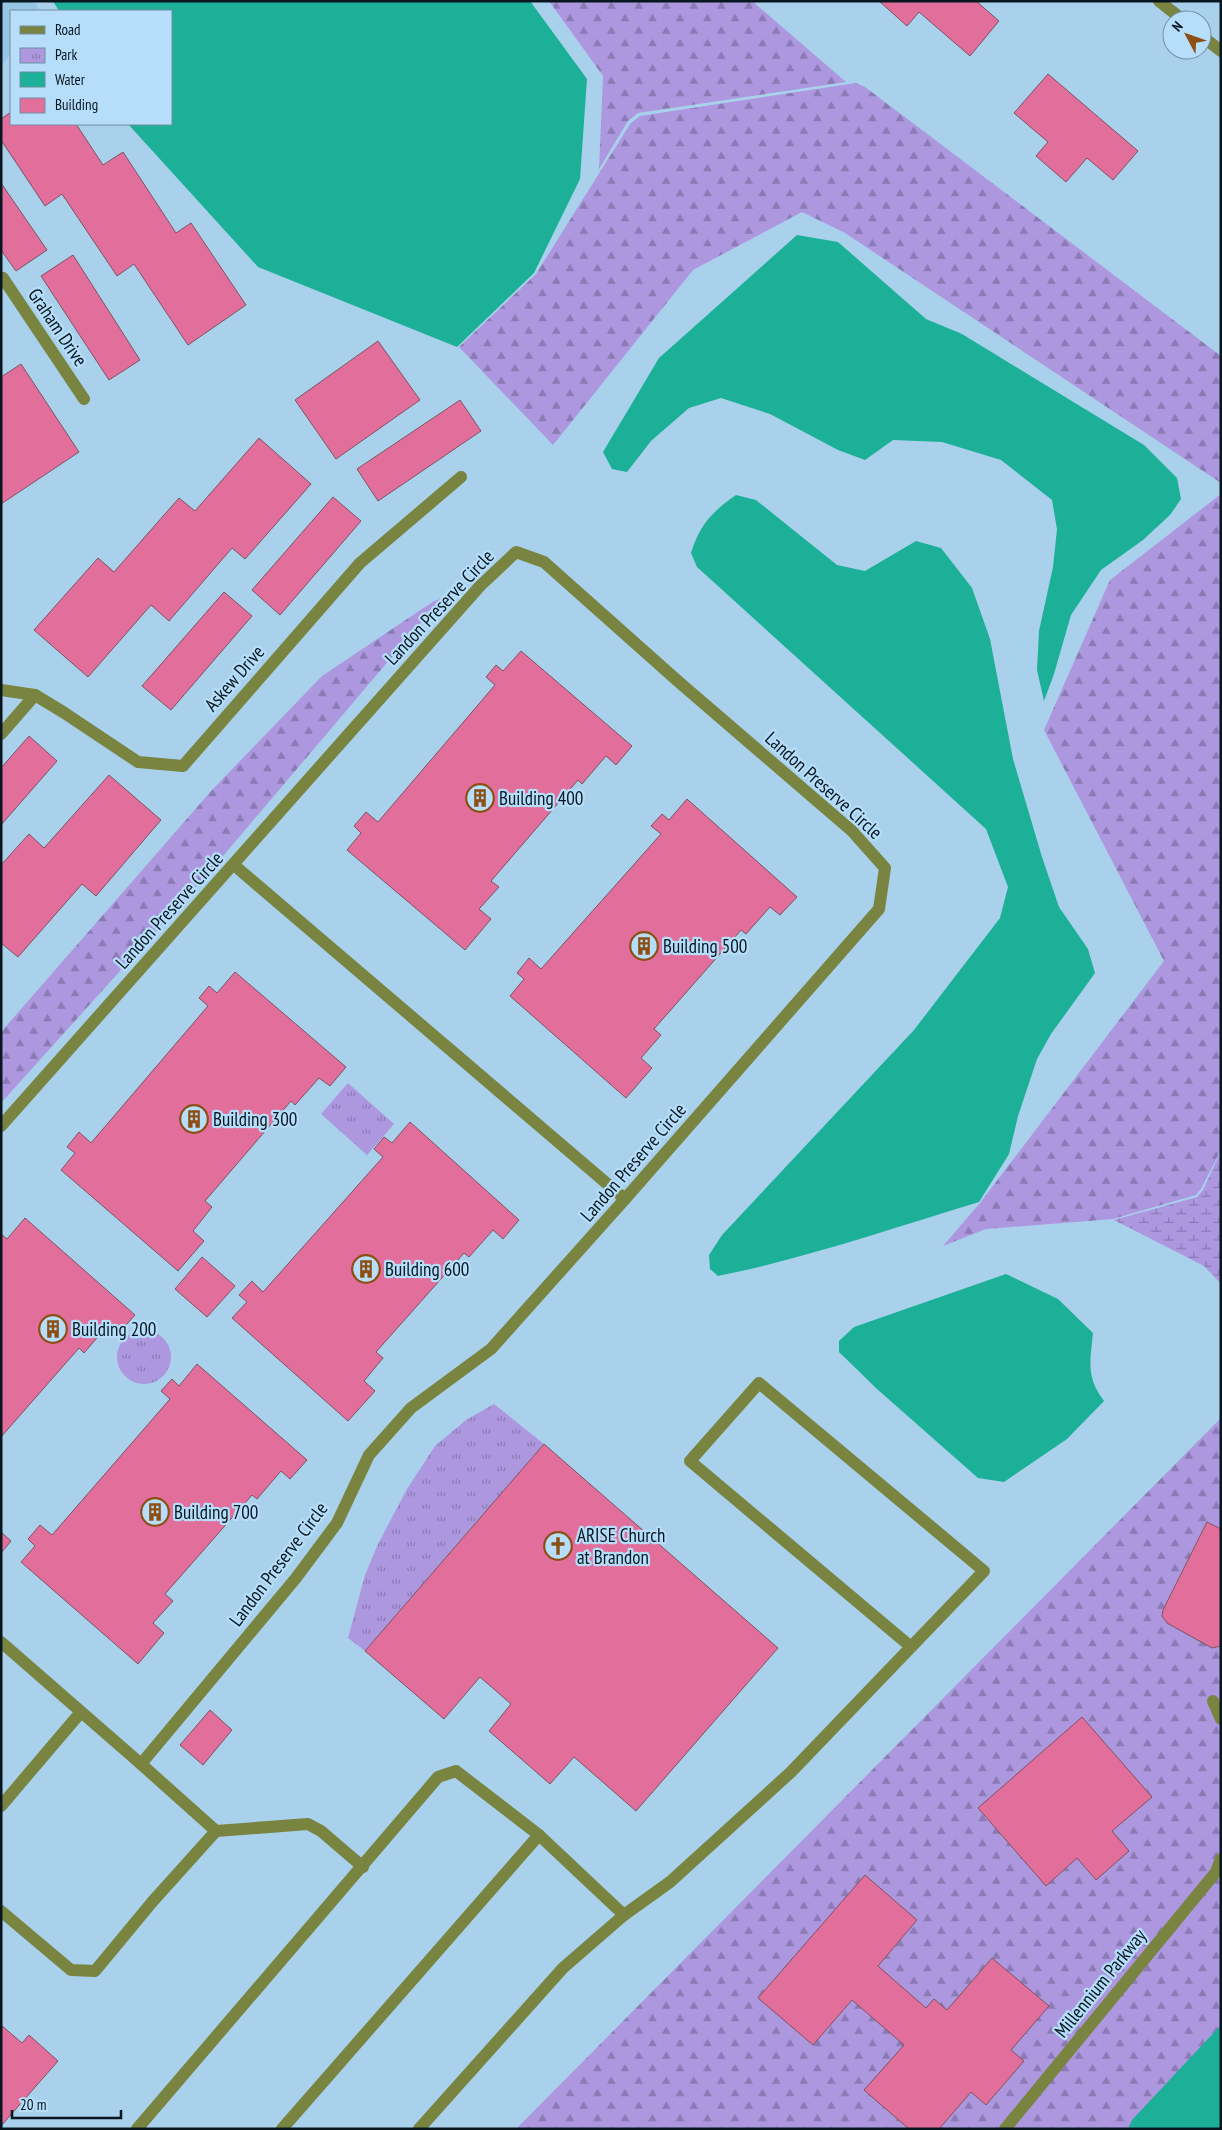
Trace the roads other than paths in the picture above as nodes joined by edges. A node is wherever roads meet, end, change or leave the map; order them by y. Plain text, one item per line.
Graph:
1 (1159, 1) edge
2 (1170, 10) edge
3 (1, 279) edge
4 (84, 399) dead end
5 (461, 477) dead end
6 (1, 690) edge
7 (36, 695) junction
8 (1, 734) edge
9 (234, 864) junction
10 (1, 1126) edge
11 (625, 1199) junction
12 (1, 1642) edge
13 (910, 1646) junction
14 (1213, 1701) dead end
15 (81, 1712) junction
16 (1221, 1719) edge
17 (141, 1764) junction
18 (1, 1806) edge
19 (216, 1831) junction
20 (539, 1835) junction
21 (1221, 1859) edge
22 (363, 1867) junction
23 (1, 1911) edge
24 (624, 1915) junction
25 (289, 2126) edge
26 (137, 2129) edge
27 (419, 2129) edge
28 (1005, 2129) edge

1 - 2 street
3 - 4 street, Graham Drive
5 - 7 street, Askew Drive
6 - 7 street, Askew Drive
7 - 8 street
9 - 10 street, Landon Preserve Circle
9 - 11 street
9 - 11 street, Landon Preserve Circle
11 - 17 street, Landon Preserve Circle
12 - 15 street
13 - 13 street
13 - 24 street
14 - 16 street
15 - 17 street
15 - 18 street
17 - 19 street
19 - 22 street
19 - 23 street
20 - 22 street
20 - 24 street
20 - 25 street
21 - 28 street, Millennium Parkway
22 - 26 street
24 - 27 street

